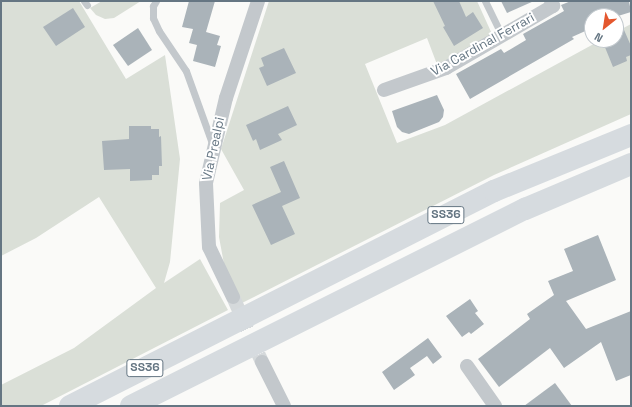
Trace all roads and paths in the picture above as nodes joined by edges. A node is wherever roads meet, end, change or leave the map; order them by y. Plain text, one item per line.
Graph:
1 (156, 1) edge
2 (258, 1) edge
3 (485, 1) edge
4 (551, 1) edge
5 (502, 36) junction
6 (384, 90) dead end
7 (631, 135) edge
8 (214, 149) junction
9 (631, 164) edge
10 (233, 297) tunnel mouth
11 (262, 362) tunnel mouth
12 (467, 366) dead end
13 (70, 406) edge
14 (131, 406) edge
15 (284, 406) edge
16 (495, 406) edge

1 - 8 lane
2 - 8 street, Via Prealpi
3 - 5 lane
4 - 5 street, Via Cardinal Ferrari
5 - 6 street, Via Cardinal Ferrari
7 - 13 highway, SS36
8 - 10 street, Via Prealpi
9 - 14 highway, SS36
11 - 15 street
12 - 16 street

